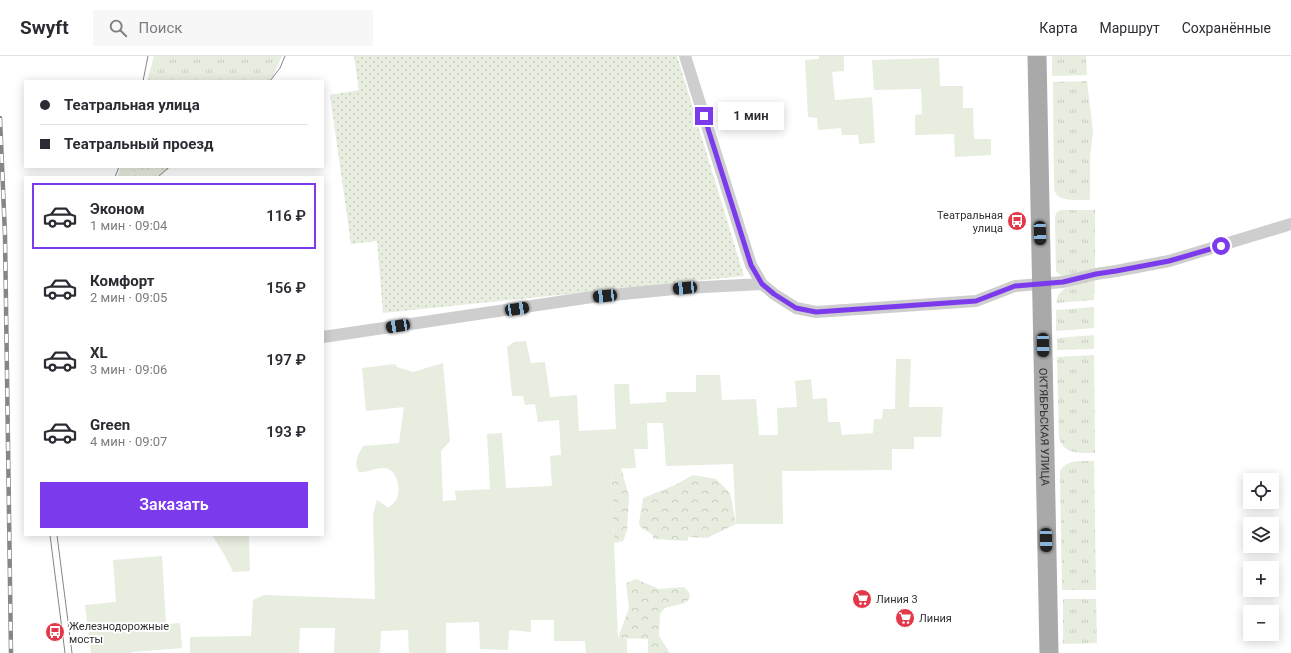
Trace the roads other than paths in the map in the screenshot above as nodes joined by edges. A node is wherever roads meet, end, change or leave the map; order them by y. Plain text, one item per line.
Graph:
1 (686, 56) edge
2 (1037, 56) edge
3 (1291, 224) edge
4 (762, 284) junction
5 (1042, 284) junction
6 (324, 337) edge
7 (1049, 653) edge

1 - 4 street
2 - 5 main road, ОКТЯБРЬСКАЯ УЛИЦА
3 - 5 street
4 - 5 street
4 - 6 street
5 - 7 main road, ОКТЯБРЬСКАЯ УЛИЦА

